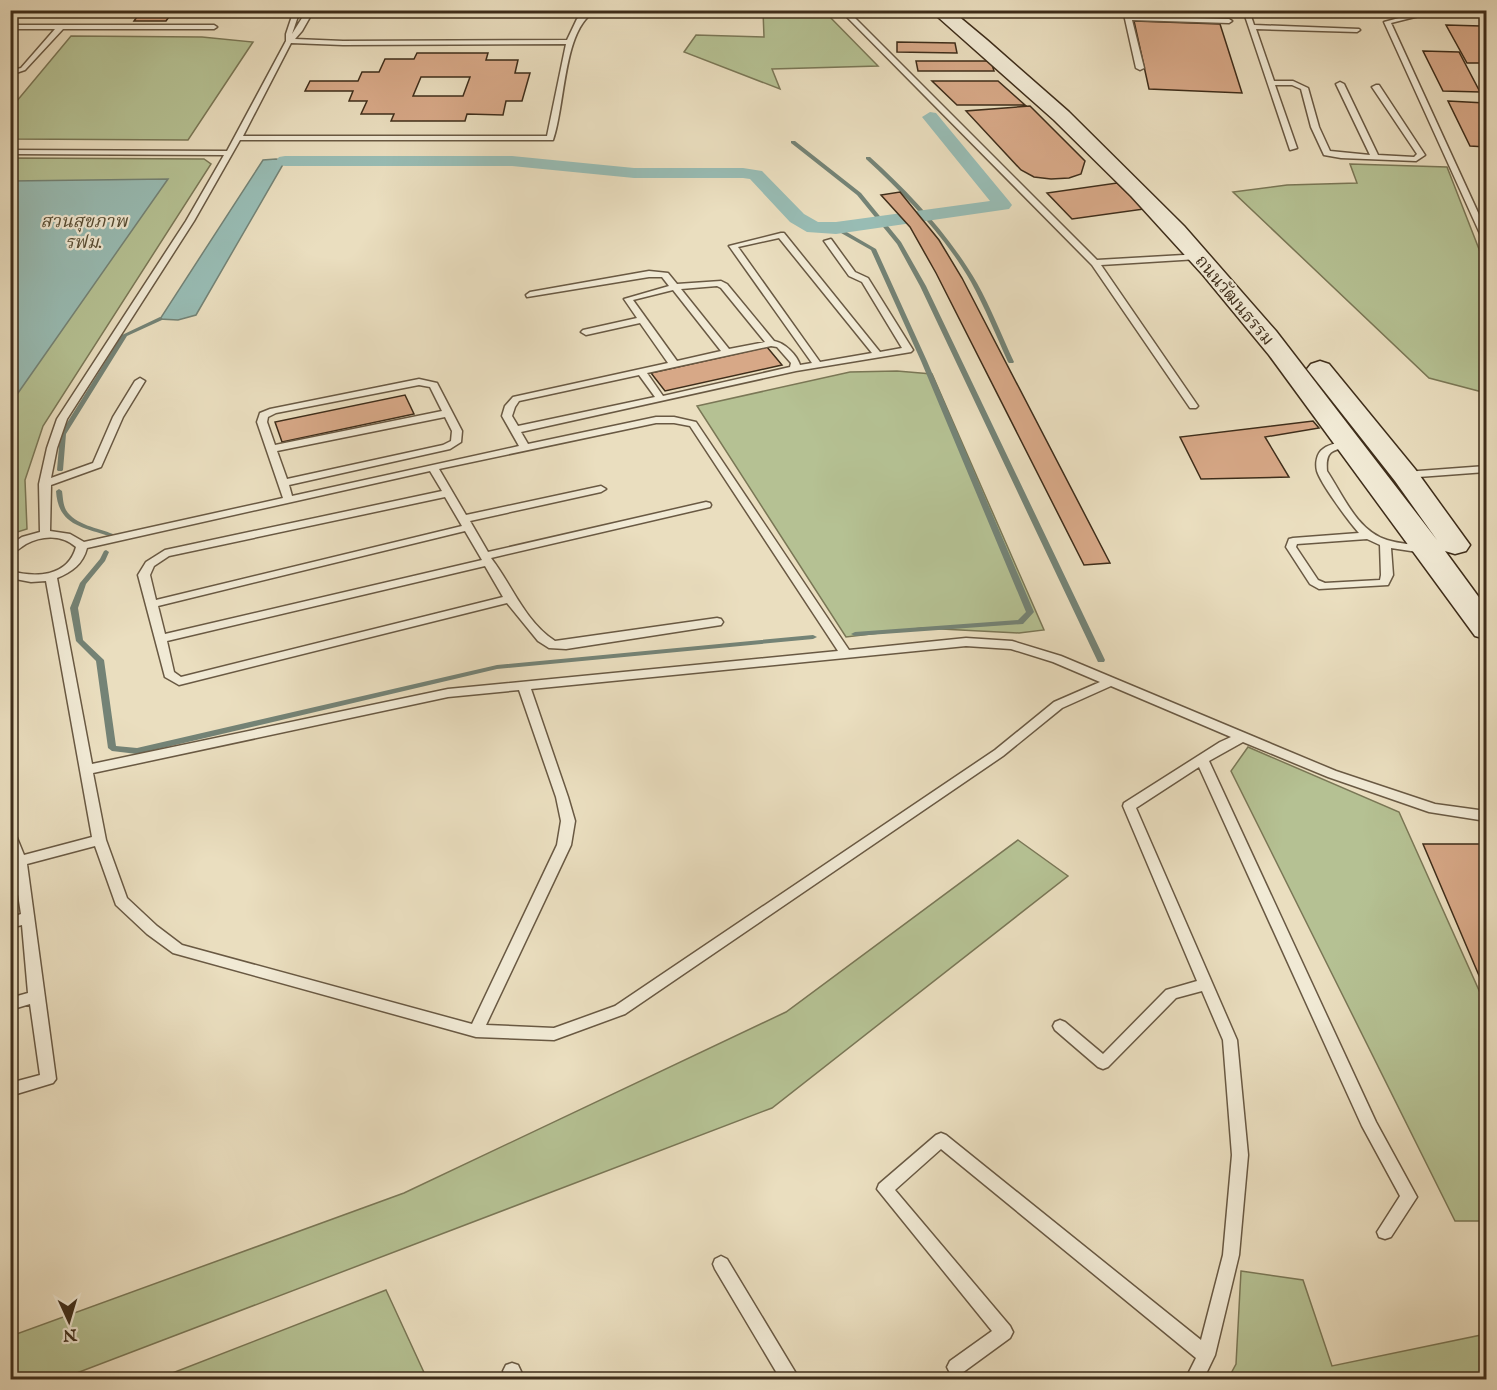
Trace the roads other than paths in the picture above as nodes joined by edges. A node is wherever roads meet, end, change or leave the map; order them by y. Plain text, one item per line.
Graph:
1 (297, 10) edge
2 (311, 10) edge
3 (609, 10) edge
4 (843, 10) edge
5 (939, 10) edge
6 (961, 10) edge
7 (1246, 10) edge
8 (1440, 10) edge
9 (586, 12) edge
10 (1127, 14) edge
11 (1229, 21) dead end
12 (10, 27) edge
13 (214, 27) dead end
14 (1251, 27) junction
15 (60, 28) junction
16 (1357, 30) dead end
17 (289, 41) junction
18 (570, 42) junction
19 (1140, 68) dead end
20 (11, 74) edge
21 (1271, 83) junction
22 (1340, 84) dead end
23 (1376, 87) dead end
24 (238, 138) junction
25 (1293, 148) dead end
26 (10, 152) edge
27 (229, 153) junction
28 (1375, 157) junction
29 (1486, 238) edge
30 (828, 241) dead end
31 (1224, 255) junction
32 (1198, 256) junction
33 (1095, 263) junction
34 (676, 287) junction
35 (530, 295) dead end
36 (641, 320) junction
37 (586, 332) dead end
38 (771, 343) junction
39 (726, 352) junction
40 (878, 355) junction
41 (674, 364) junction
42 (818, 365) junction
43 (794, 369) junction
44 (641, 371) junction
45 (141, 381) dead end
46 (660, 398) junction
47 (1193, 405) dead end
48 (448, 413) junction
49 (514, 430) junction
50 (1363, 442) junction
51 (525, 447) junction
52 (272, 449) junction
53 (434, 469) junction
54 (1486, 469) edge
55 (1405, 475) junction
56 (284, 483) junction
57 (44, 484) junction
58 (601, 489) dead end
59 (448, 493) junction
60 (289, 501) junction
61 (706, 505) dead end
62 (467, 523) junction
63 (45, 534) junction
64 (1368, 536) junction
65 (1385, 543) junction
66 (82, 546) junction
67 (1445, 550) junction
68 (10, 551) edge
69 (487, 559) junction
70 (10, 574) edge
71 (51, 576) junction
72 (1486, 590) edge
73 (510, 599) junction
74 (152, 604) junction
75 (717, 622) dead end
76 (1486, 629) edge
77 (160, 639) junction
78 (846, 654) junction
79 (1110, 682) junction
80 (524, 686) junction
81 (1242, 736) junction
82 (1202, 759) junction
83 (86, 770) junction
84 (1486, 816) edge
85 (10, 836) edge
86 (99, 840) junction
87 (15, 863) edge
88 (27, 918) junction
89 (10, 923) edge
90 (1206, 984) junction
91 (36, 996) junction
92 (10, 1004) edge
93 (1060, 1026) dead end
94 (476, 1031) junction
95 (10, 1090) edge
96 (1385, 1232) dead end
97 (721, 1264) dead end
98 (1206, 1355) junction
99 (956, 1367) dead end
100 (791, 1380) edge
101 (1194, 1380) edge

1 - 17 lane
2 - 17 lane
3 - 9 lane
4 - 33 lane
5 - 32 street, ถนนวัฒนธรรม
6 - 31 street, ถนนวัฒนธรรม
7 - 14 lane
8 - 29 lane
9 - 18 lane
10 - 11 lane
10 - 19 lane
12 - 15 lane
13 - 15 lane
14 - 16 lane
14 - 21 lane
15 - 20 lane
17 - 18 lane
17 - 24 lane
18 - 24 lane
21 - 25 lane
21 - 28 lane
22 - 28 lane
23 - 28 lane
24 - 27 lane
26 - 27 lane
27 - 57 lane
30 - 40 lane
31 - 32 street
31 - 50 street, ถนนวัฒนธรรม
32 - 33 lane
32 - 50 street, ถนนวัฒนธรรม
33 - 47 lane
34 - 35 lane
34 - 36 lane
34 - 38 lane
34 - 39 lane
36 - 37 lane
36 - 41 lane
38 - 39 lane
38 - 43 lane
39 - 41 lane
40 - 42 lane
40 - 42 lane
41 - 44 lane
42 - 43 lane
43 - 46 lane
44 - 46 lane
44 - 49 lane
45 - 57 lane
46 - 49 lane
48 - 52 lane
48 - 52 lane
48 - 56 lane
49 - 51 lane
50 - 55 street, ถนนวัฒนธรรม
50 - 64 lane
50 - 67 street, ถนนวัฒนธรรม
51 - 53 lane
51 - 78 lane
52 - 56 lane
53 - 59 lane
53 - 60 lane
54 - 55 lane
55 - 67 street, ถนนวัฒนธรรม
56 - 60 lane
57 - 63 lane
58 - 62 lane
59 - 62 lane
59 - 74 lane
60 - 66 lane
61 - 69 lane
62 - 69 lane
62 - 74 lane
63 - 66 lane
63 - 68 lane
64 - 65 lane
64 - 65 lane
65 - 67 lane
66 - 71 lane
67 - 72 street, ถนนวัฒนธรรม
67 - 76 street, ถนนวัฒนธรรม
69 - 73 lane
69 - 77 lane
70 - 71 lane
71 - 83 lane
73 - 75 lane
73 - 77 lane
74 - 77 lane
78 - 79 lane
78 - 80 lane
79 - 81 lane
79 - 94 lane
80 - 83 lane
80 - 94 lane
81 - 82 lane
81 - 84 lane
82 - 90 lane
82 - 96 lane
83 - 86 lane
85 - 87 lane
86 - 87 lane
86 - 94 lane
87 - 88 lane
88 - 89 lane
88 - 91 lane
90 - 93 lane
90 - 98 lane
91 - 92 lane
91 - 95 lane
97 - 100 lane
98 - 99 lane
98 - 101 lane

